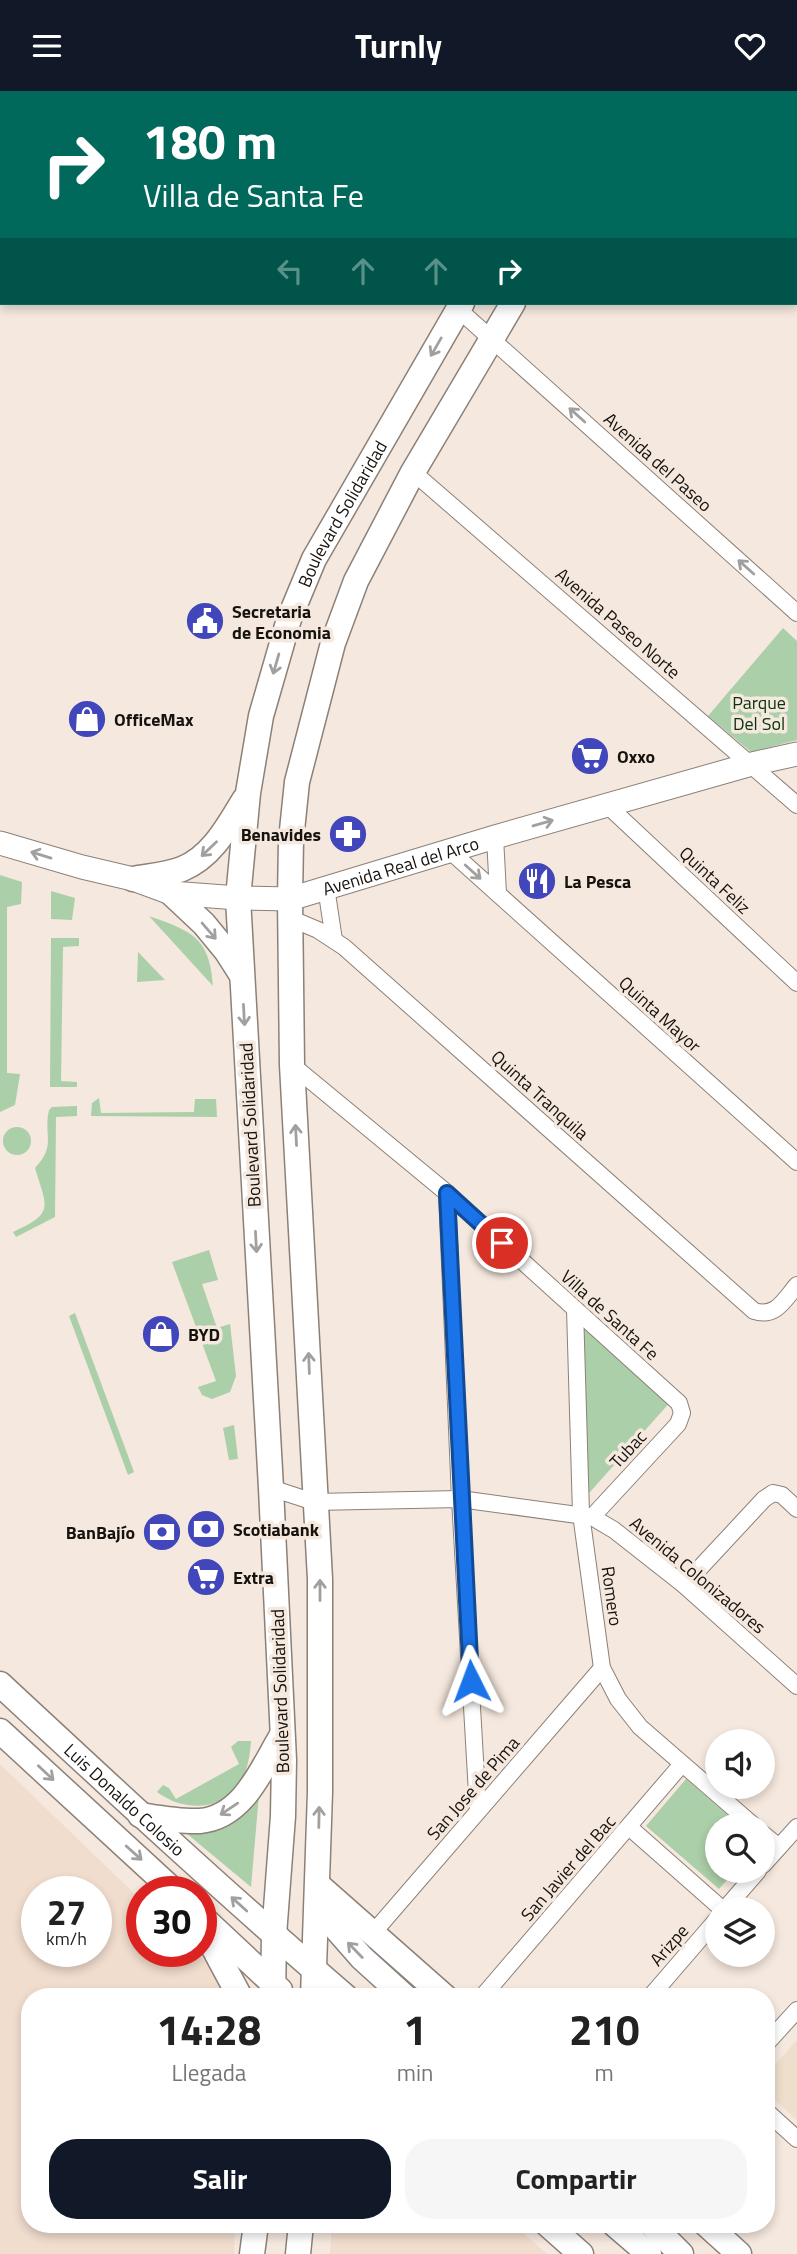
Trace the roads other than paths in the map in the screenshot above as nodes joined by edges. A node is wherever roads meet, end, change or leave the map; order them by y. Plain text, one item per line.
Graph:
1 (512, 305) edge
2 (460, 306) edge
3 (492, 339) junction
4 (413, 471) junction
5 (797, 613) edge
6 (797, 754) edge
7 (752, 764) junction
8 (248, 793) junction
9 (607, 805) junction
10 (797, 805) edge
11 (495, 837) junction
12 (0, 843) edge
13 (449, 850) junction
14 (133, 879) junction
15 (326, 887) junction
16 (170, 893) junction
17 (498, 894) junction
18 (238, 898) junction
19 (291, 909) junction
20 (334, 940) junction
21 (242, 976) junction
22 (797, 983) edge
23 (292, 1065) junction
24 (797, 1162) edge
25 (447, 1193) junction
26 (797, 1285) edge
27 (575, 1309) junction
28 (679, 1403) joint
29 (271, 1488) junction
30 (460, 1499) junction
31 (314, 1502) junction
32 (797, 1509) edge
33 (587, 1515) junction
34 (684, 1585) junction
35 (602, 1668) junction
36 (0, 1684) edge
37 (797, 1686) edge
38 (0, 1731) edge
39 (282, 1735) junction
40 (682, 1764) junction
41 (478, 1811) junction
42 (739, 1813) edge
43 (140, 1815) junction
44 (629, 1827) junction
45 (797, 1827) edge
46 (775, 1844) edge
47 (779, 1847) junction
48 (775, 1852) edge
49 (158, 1876) edge
50 (747, 1883) edge
51 (318, 1885) junction
52 (709, 1897) edge
53 (734, 1897) edge
54 (217, 1932) edge
55 (373, 1933) junction
56 (705, 1933) edge
57 (274, 1935) junction
58 (217, 1955) edge
59 (314, 1970) junction
60 (235, 1988) edge
61 (274, 1988) edge
62 (278, 1988) edge
63 (313, 1988) edge
64 (335, 1988) edge
65 (395, 1988) edge
66 (435, 1988) edge
67 (490, 1988) edge
68 (658, 1988) edge
69 (797, 2010) edge
70 (775, 2034) edge
71 (775, 2119) edge
72 (797, 2139) edge
73 (255, 2233) edge
74 (299, 2233) edge
75 (557, 2233) edge
76 (624, 2233) edge
77 (660, 2233) edge
78 (716, 2233) edge
79 (252, 2254) edge
80 (298, 2254) edge
81 (581, 2254) edge
82 (649, 2254) edge
83 (681, 2254) edge
84 (739, 2254) edge

1 - 3 main road, Boulevard Solidaridad
2 - 3 street, Avenida del Paseo
2 -> 8 main road, Boulevard Solidaridad
3 - 4 main road, Boulevard Solidaridad
5 -> 3 street, Avenida del Paseo
4 - 7 street, Avenida Paseo Norte
4 - 19 main road, Boulevard Solidaridad
6 - 7 street, Avenida Real del Arco
7 - 9 street, Avenida Real del Arco
7 - 10 street, Avenida Paseo Norte
8 -> 14 main road
8 - 18 main road, Boulevard Solidaridad
11 -> 9 street, Avenida Real del Arco
9 - 22 street, Quinta Feliz
11 - 13 street, Avenida Real del Arco
11 - 17 street
14 -> 12 street, Avenida Real del Arco
13 - 15 street, Avenida Real del Arco
13 -> 17 street, Quinta Mayor
14 - 16 street, Avenida Real del Arco
15 - 19 street, Avenida Real del Arco
15 - 20 street
16 - 18 street, Avenida Real del Arco
16 -> 21 main road
17 - 24 street, Quinta Mayor
18 - 19 street, Avenida Real del Arco
18 - 21 main road, Boulevard Solidaridad
19 - 20 street, Quinta Tranquila
19 - 23 main road, Boulevard Solidaridad
20 - 26 street, Quinta Tranquila
21 -> 29 main road, Boulevard Solidaridad
23 - 25 street, Villa de Santa Fe
31 -> 23 main road, Boulevard Solidaridad
25 - 27 street, Villa de Santa Fe
25 - 30 street
27 - 28 street, Villa de Santa Fe
27 - 33 street, Romero
28 - 33 street, Tubac
29 - 31 street, Avenida Colonizadores
29 - 39 main road, Boulevard Solidaridad
30 - 31 street, Avenida Colonizadores
30 - 33 street, Avenida Colonizadores
30 - 41 street
51 -> 31 main road, Boulevard Solidaridad
32 - 34 street
33 - 34 street, Avenida Colonizadores
33 - 35 street, Romero
34 - 37 street, Avenida Colonizadores
35 - 40 street, Romero
35 - 41 street, San Jose de Pima
36 - 43 main road, Luis Donaldo Colosio
38 -> 49 main road, Luis Donaldo Colosio
39 -> 43 main road
39 - 57 main road, Boulevard Solidaridad
40 - 42 street, Romero
40 - 44 street, San Javier del Bac
41 - 55 street, San Jose de Pima
57 -> 43 main road, Luis Donaldo Colosio
44 - 52 street
44 - 67 street, San Javier del Bac
45 - 47 street
46 - 47 street
47 - 48 street
50 - 53 street
51 - 55 main road
51 - 59 main road, Boulevard Solidaridad
65 -> 51 main road
54 - 61 main road
55 - 66 main road
56 - 68 street, Arizpe
57 - 59 main road, Luis Donaldo Colosio
57 - 62 main road, Boulevard Solidaridad
58 - 60 main road
59 - 63 main road, Boulevard Solidaridad
59 - 64 main road, Luis Donaldo Colosio
69 - 70 street
71 - 72 street
73 - 79 main road
74 - 80 main road
75 - 81 main road
76 - 82 main road
77 - 83 main road
78 - 84 main road

